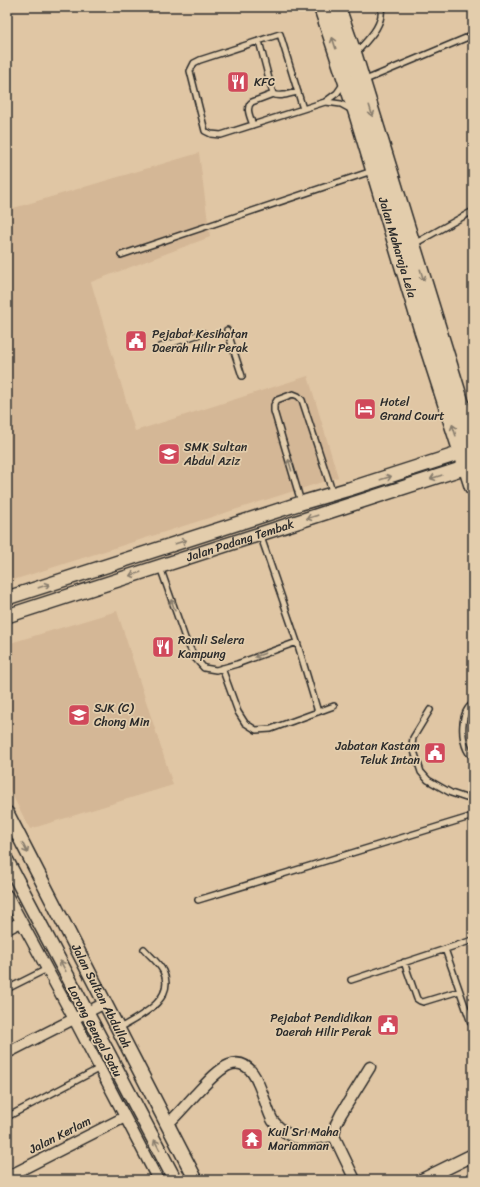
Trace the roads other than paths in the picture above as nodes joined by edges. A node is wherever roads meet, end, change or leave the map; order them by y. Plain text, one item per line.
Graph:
1 (322, 7) edge
2 (337, 7) edge
3 (381, 7) edge
4 (473, 35) edge
5 (259, 41) junction
6 (354, 56) junction
7 (345, 79) junction
8 (362, 82) junction
9 (298, 92) junction
10 (273, 94) junction
11 (325, 102) junction
12 (303, 109) junction
13 (357, 113) junction
14 (253, 125) junction
15 (374, 170) junction
16 (473, 211) edge
17 (413, 245) junction
18 (121, 255) dead end
19 (227, 330) dead end
20 (203, 333) dead end
21 (160, 347) dead end
22 (242, 376) dead end
23 (469, 456) edge
24 (473, 487) edge
25 (333, 494) junction
26 (301, 503) junction
27 (260, 534) junction
28 (160, 566) junction
29 (7, 598) edge
30 (8, 616) edge
31 (297, 642) junction
32 (222, 668) junction
33 (473, 704) edge
34 (334, 706) dead end
35 (430, 710) dead end
36 (318, 712) junction
37 (473, 757) edge
38 (473, 797) edge
39 (7, 813) edge
40 (473, 816) edge
41 (7, 861) edge
42 (7, 895) edge
43 (198, 900) dead end
44 (21, 922) junction
45 (7, 929) edge
46 (473, 940) edge
47 (144, 949) dead end
48 (445, 949) junction
49 (404, 962) junction
50 (47, 969) junction
51 (350, 980) dead end
52 (7, 989) edge
53 (459, 991) junction
54 (105, 1003) junction
55 (88, 1013) junction
56 (74, 1019) junction
57 (471, 1023) dead end
58 (118, 1029) junction
59 (7, 1053) edge
60 (370, 1067) dead end
61 (100, 1068) junction
62 (7, 1116) edge
63 (126, 1117) junction
64 (168, 1124) junction
65 (334, 1136) junction
66 (473, 1155) edge
67 (7, 1177) edge
68 (158, 1180) edge
69 (175, 1180) edge
70 (196, 1180) edge
71 (355, 1180) edge
72 (422, 1180) edge

7 -> 1 highway, Jalan Maharaja Lela
2 - 6 highway, Jalan Maharaja Lela
3 - 6 lane
4 - 8 lane
5 - 9 lane
5 - 10 lane
5 - 14 lane
6 - 8 highway, Jalan Maharaja Lela
7 - 11 lane
7 - 13 highway, Jalan Maharaja Lela
8 -> 17 highway, Jalan Maharaja Lela
9 - 10 lane
9 - 12 lane
10 - 14 lane
11 - 12 lane
11 - 13 lane
12 - 14 lane
13 - 15 highway, Jalan Maharaja Lela
15 - 18 lane
23 -> 15 highway, Jalan Maharaja Lela
16 - 17 lane
17 -> 23 highway, Jalan Maharaja Lela
19 - 22 lane
20 - 21 lane
23 - 24 highway, Jalan Maharaja Lela
25 -> 23 main road, Jalan Padang Tembak
23 -> 27 main road, Jalan Padang Tembak
25 - 26 main road, Jalan Padang Tembak
26 -> 25 lane
29 -> 26 main road, Jalan Padang Tembak
27 - 28 main road, Jalan Padang Tembak
27 - 31 lane
28 -> 30 main road, Jalan Padang Tembak
32 -> 28 lane
31 -> 32 lane
31 - 36 lane
32 - 36 lane
33 - 37 lane
34 - 36 lane
35 - 38 lane
39 -> 54 main road, Jalan Sultan Abdullah
40 - 43 lane
55 -> 41 main road, Jalan Sultan Abdullah
42 - 44 street, Lorong Gengal Satu
44 - 45 street
44 - 50 street, Lorong Gengal Satu
46 - 48 lane
47 - 58 lane
48 - 49 lane
48 - 53 lane
49 - 51 lane
49 - 53 lane
50 - 52 lane
50 - 56 street, Lorong Gengal Satu
53 - 57 lane
54 - 55 street
54 - 58 main road, Jalan Sultan Abdullah
55 - 56 street
69 -> 55 main road, Jalan Sultan Abdullah
56 - 59 street
56 - 61 street, Lorong Gengal Satu
58 - 64 main road, Jalan Sultan Abdullah
60 - 65 street
61 - 62 lane
61 - 63 street, Lorong Gengal Satu
63 - 67 street, Jalan Kerlam
63 - 68 street, Lorong Gengal Satu
64 - 65 street
64 - 70 main road, Jalan Sultan Abdullah
65 - 71 street
66 - 72 street

